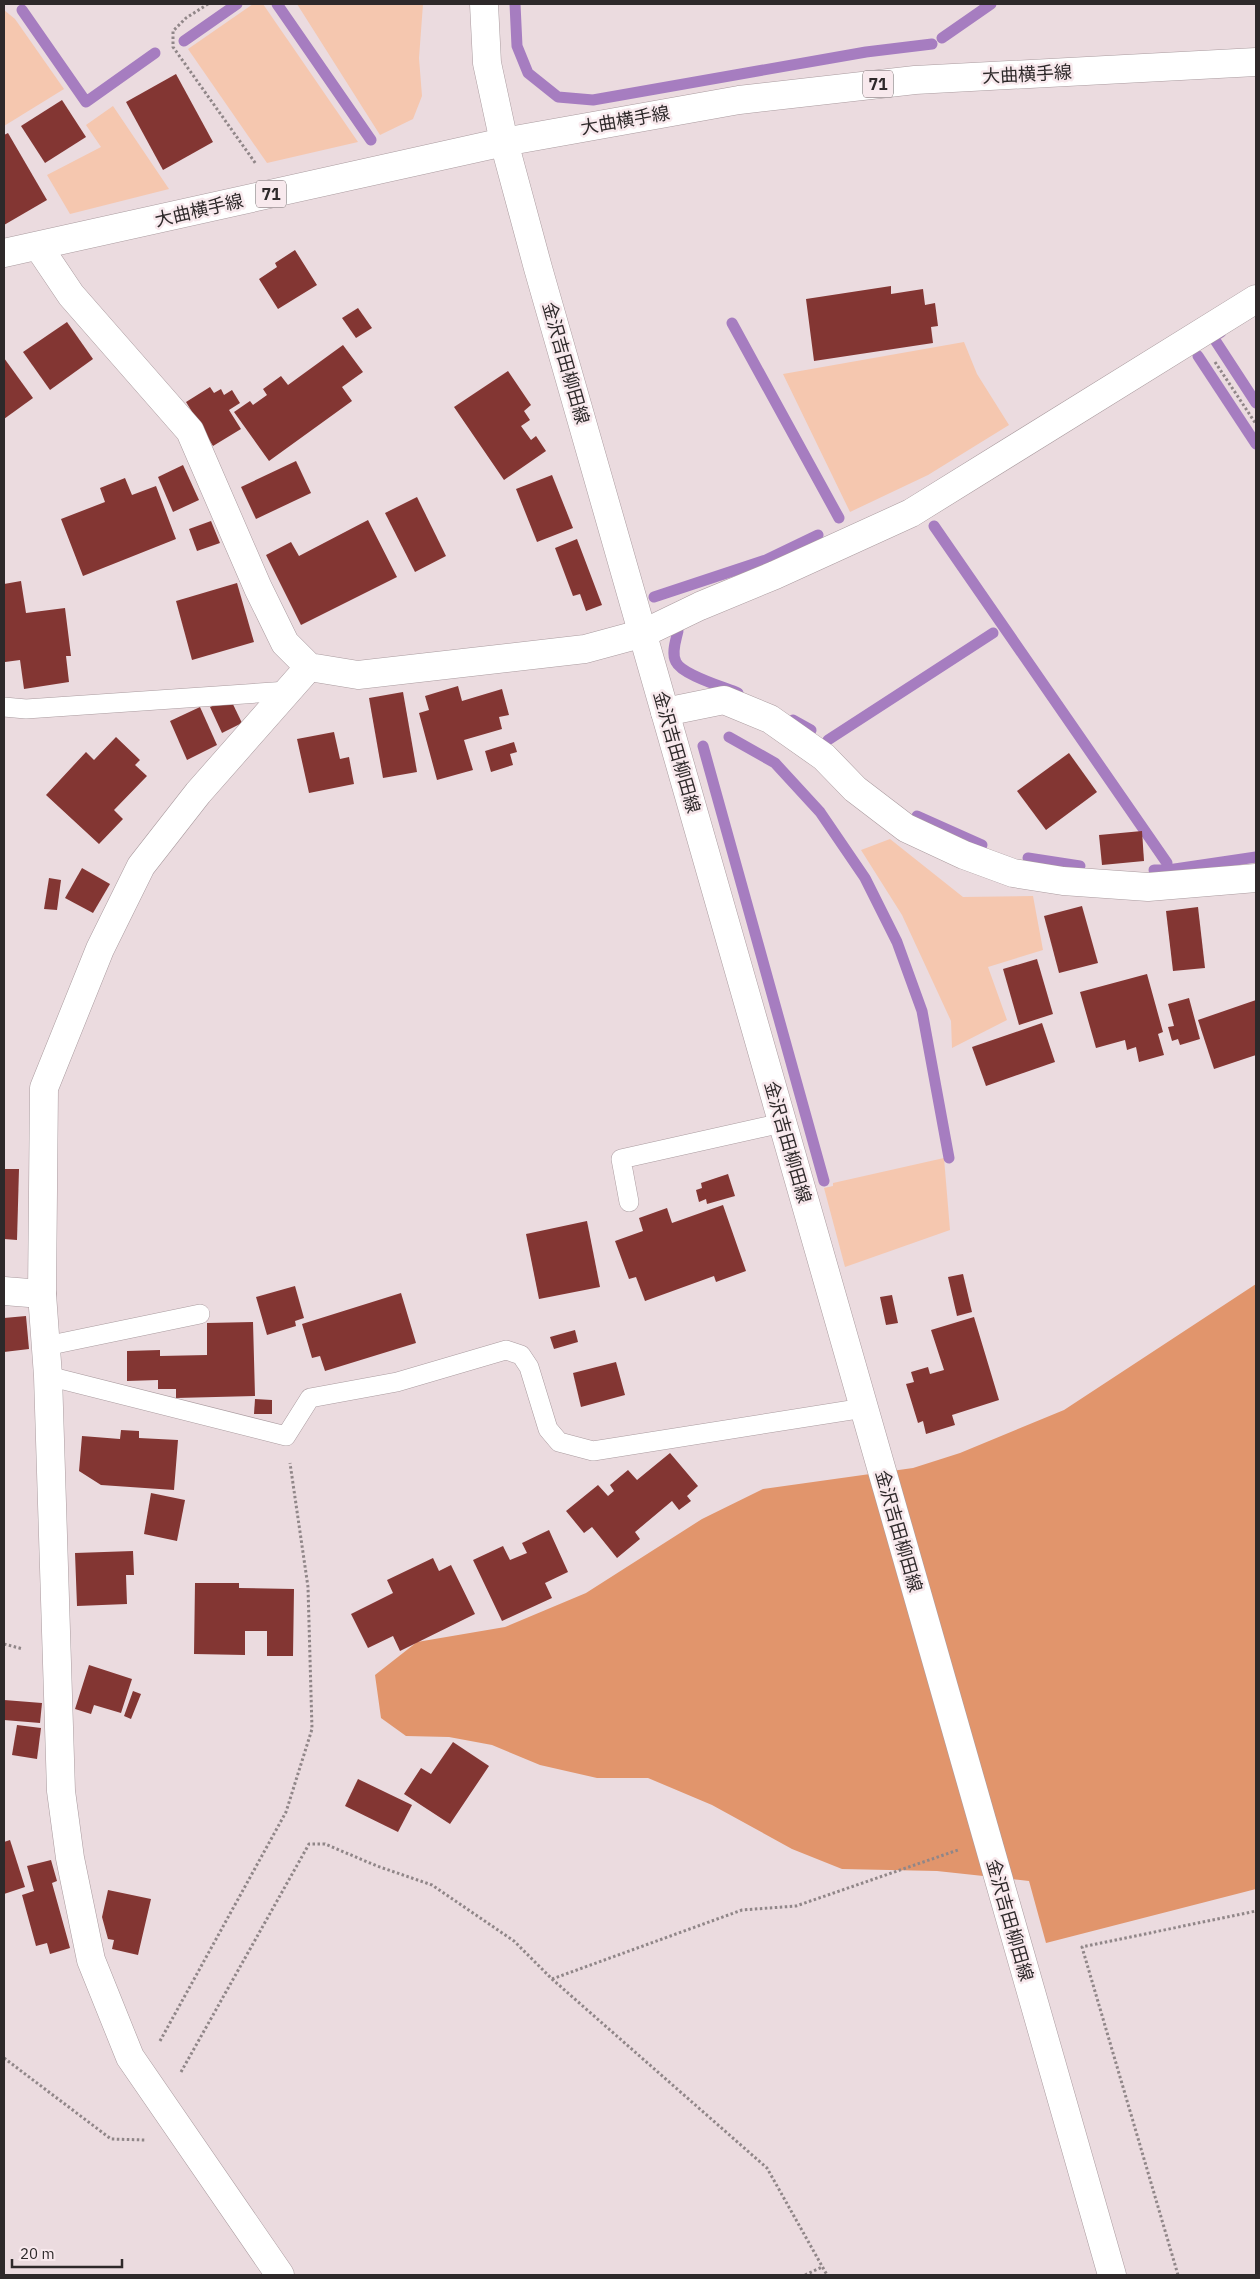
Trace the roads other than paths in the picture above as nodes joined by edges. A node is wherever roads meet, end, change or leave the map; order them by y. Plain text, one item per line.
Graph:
1 (484, 4) edge
2 (1256, 62) edge
3 (504, 142) junction
4 (38, 246) junction
5 (4, 253) edge
6 (1256, 299) edge
7 (644, 633) junction
8 (309, 667) junction
9 (288, 690) junction
10 (4, 707) edge
11 (665, 712) junction
12 (1256, 878) edge
13 (782, 1123) junction
14 (629, 1202) dead end
15 (4, 1291) edge
16 (42, 1294) junction
17 (200, 1314) dead end
18 (46, 1346) junction
19 (48, 1376) junction
20 (864, 1408) junction
21 (280, 2275) edge
22 (1112, 2275) edge

1 - 3 street, 金沢吉田柳田線
2 - 3 street, 大曲横手線 / 71
3 - 4 street, 大曲横手線 / 71
3 - 7 street, 金沢吉田柳田線
4 - 5 street, 大曲横手線 / 71
4 - 8 street
6 - 7 street
7 - 8 street
7 - 11 street, 金沢吉田柳田線
8 - 9 street
9 - 10 lane
9 - 16 street
11 - 12 street
11 - 13 street, 金沢吉田柳田線
13 - 14 lane
13 - 20 street, 金沢吉田柳田線
15 - 16 street
16 - 18 street
17 - 18 lane
18 - 19 street
19 - 20 lane
19 - 21 street
20 - 22 street, 金沢吉田柳田線

